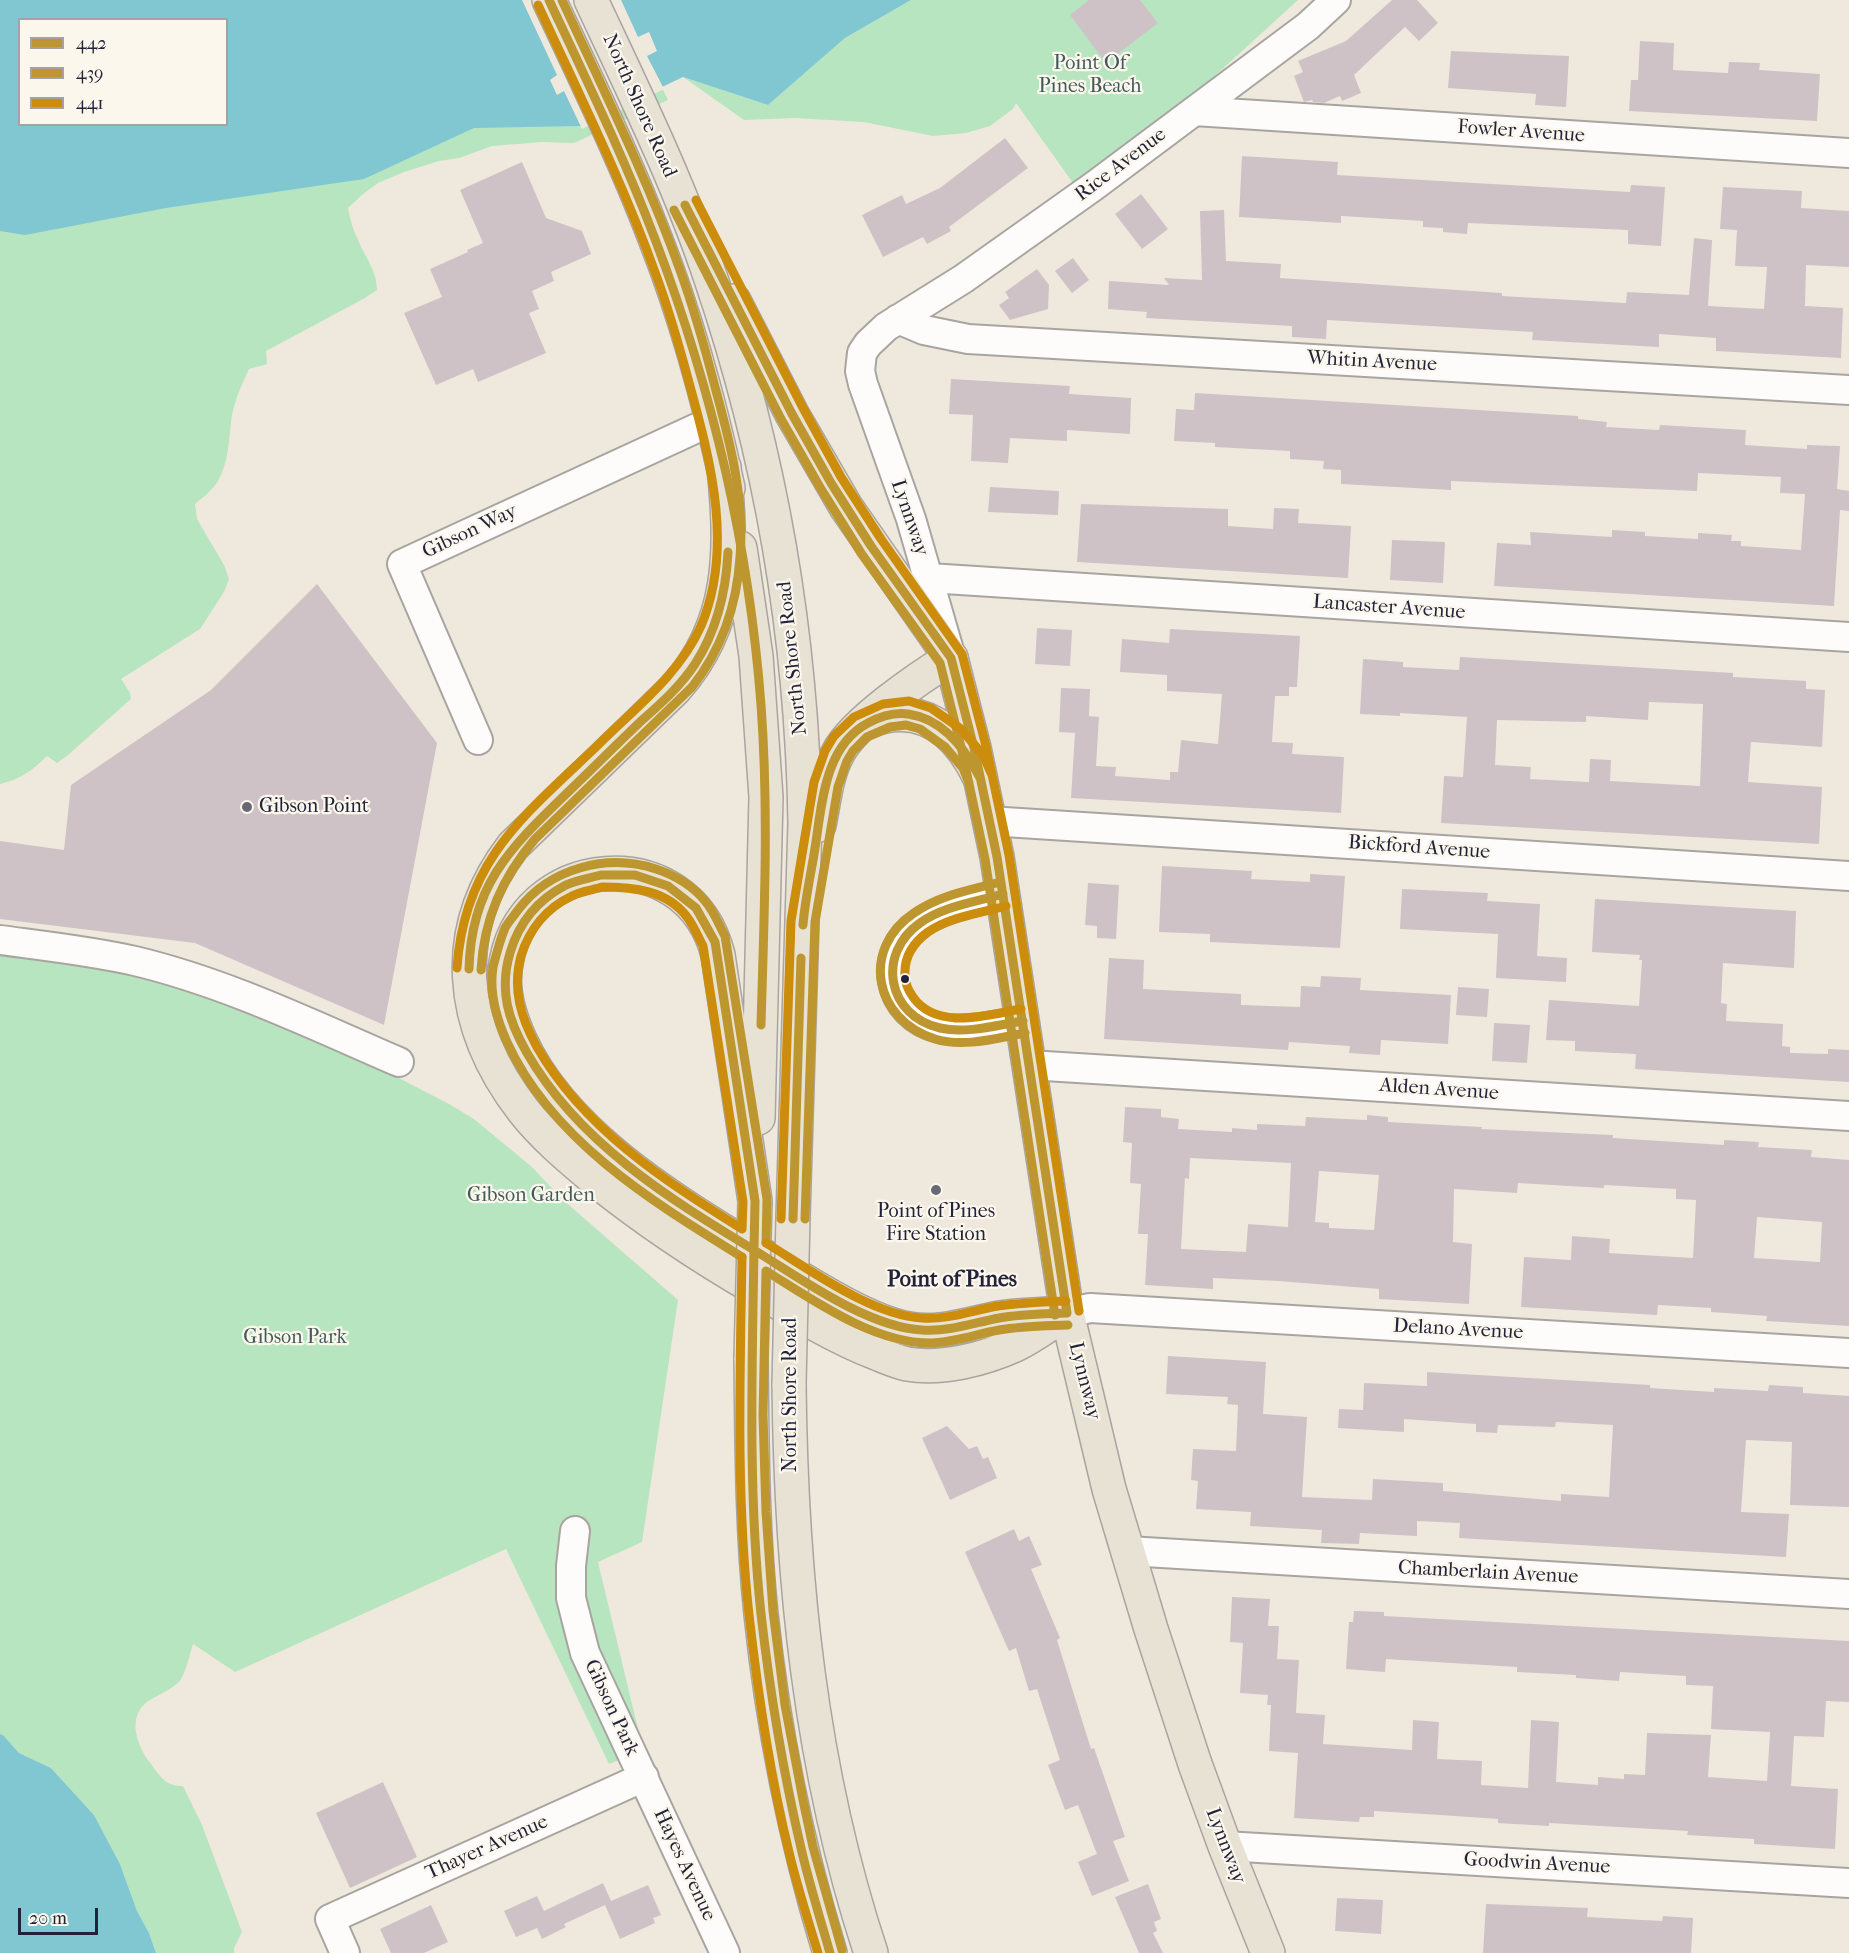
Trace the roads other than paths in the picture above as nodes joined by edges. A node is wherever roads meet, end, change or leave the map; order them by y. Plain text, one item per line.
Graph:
1 (549, 0) edge
2 (591, 0) edge
3 (1336, 0) edge
4 (1194, 111) junction
5 (1849, 153) edge
6 (675, 186) junction
7 (898, 319) junction
8 (1849, 390) edge
9 (712, 421) junction
10 (724, 467) junction
11 (929, 578) junction
12 (1849, 637) edge
13 (951, 658) junction
14 (860, 727) junction
15 (478, 740) dead end
16 (980, 778) junction
17 (989, 821) junction
18 (1849, 876) edge
19 (1003, 894) junction
20 (803, 921) junction
21 (0, 940) edge
22 (1023, 1022) junction
23 (399, 1062) dead end
24 (1029, 1065) junction
25 (1849, 1116) edge
26 (755, 1201) junction
27 (1066, 1312) junction
28 (1849, 1353) edge
29 (575, 1531) dead end
30 (1128, 1551) junction
31 (1849, 1594) edge
32 (644, 1777) junction
33 (1225, 1846) junction
34 (1849, 1882) edge
35 (345, 1953) edge
36 (725, 1953) edge
37 (830, 1953) edge
38 (871, 1953) edge
39 (1268, 1953) edge

1 - 9 main road, North Shore Road
2 - 6 main road, North Shore Road
3 - 4 street, Rice Avenue
4 - 5 street, Fowler Avenue
4 - 7 street, Rice Avenue
6 - 13 main road
6 - 20 main road, North Shore Road
7 - 8 street, Whitin Avenue
7 - 11 street, Lynnway
9 - 10 main road, North Shore Road
9 - 15 street, Gibson Way
10 - 26 main road, North Shore Road
10 - 27 main road
11 - 12 street, Lancaster Avenue
11 - 13 street, Lynnway
13 - 14 main road
13 - 16 main road, Lynnway
14 - 16 main road
14 - 20 main road
16 - 17 main road, Lynnway
17 - 18 street, Bickford Avenue
17 - 19 main road, Lynnway
19 - 22 main road, Lynnway
19 - 22 street
20 - 38 main road, North Shore Road, bridge
21 - 23 street
22 - 24 main road, Lynnway
24 - 25 street, Alden Avenue
24 - 27 main road, Lynnway
26 - 27 main road
26 - 37 main road, North Shore Road, bridge
27 - 28 street, Delano Avenue
27 - 30 main road, Lynnway
29 - 32 street, Gibson Park
30 - 31 street, Chamberlain Avenue
30 - 33 main road, Lynnway
32 - 35 street, Thayer Avenue
32 - 36 street, Hayes Avenue
33 - 34 street, Goodwin Avenue
33 - 39 main road, Lynnway

